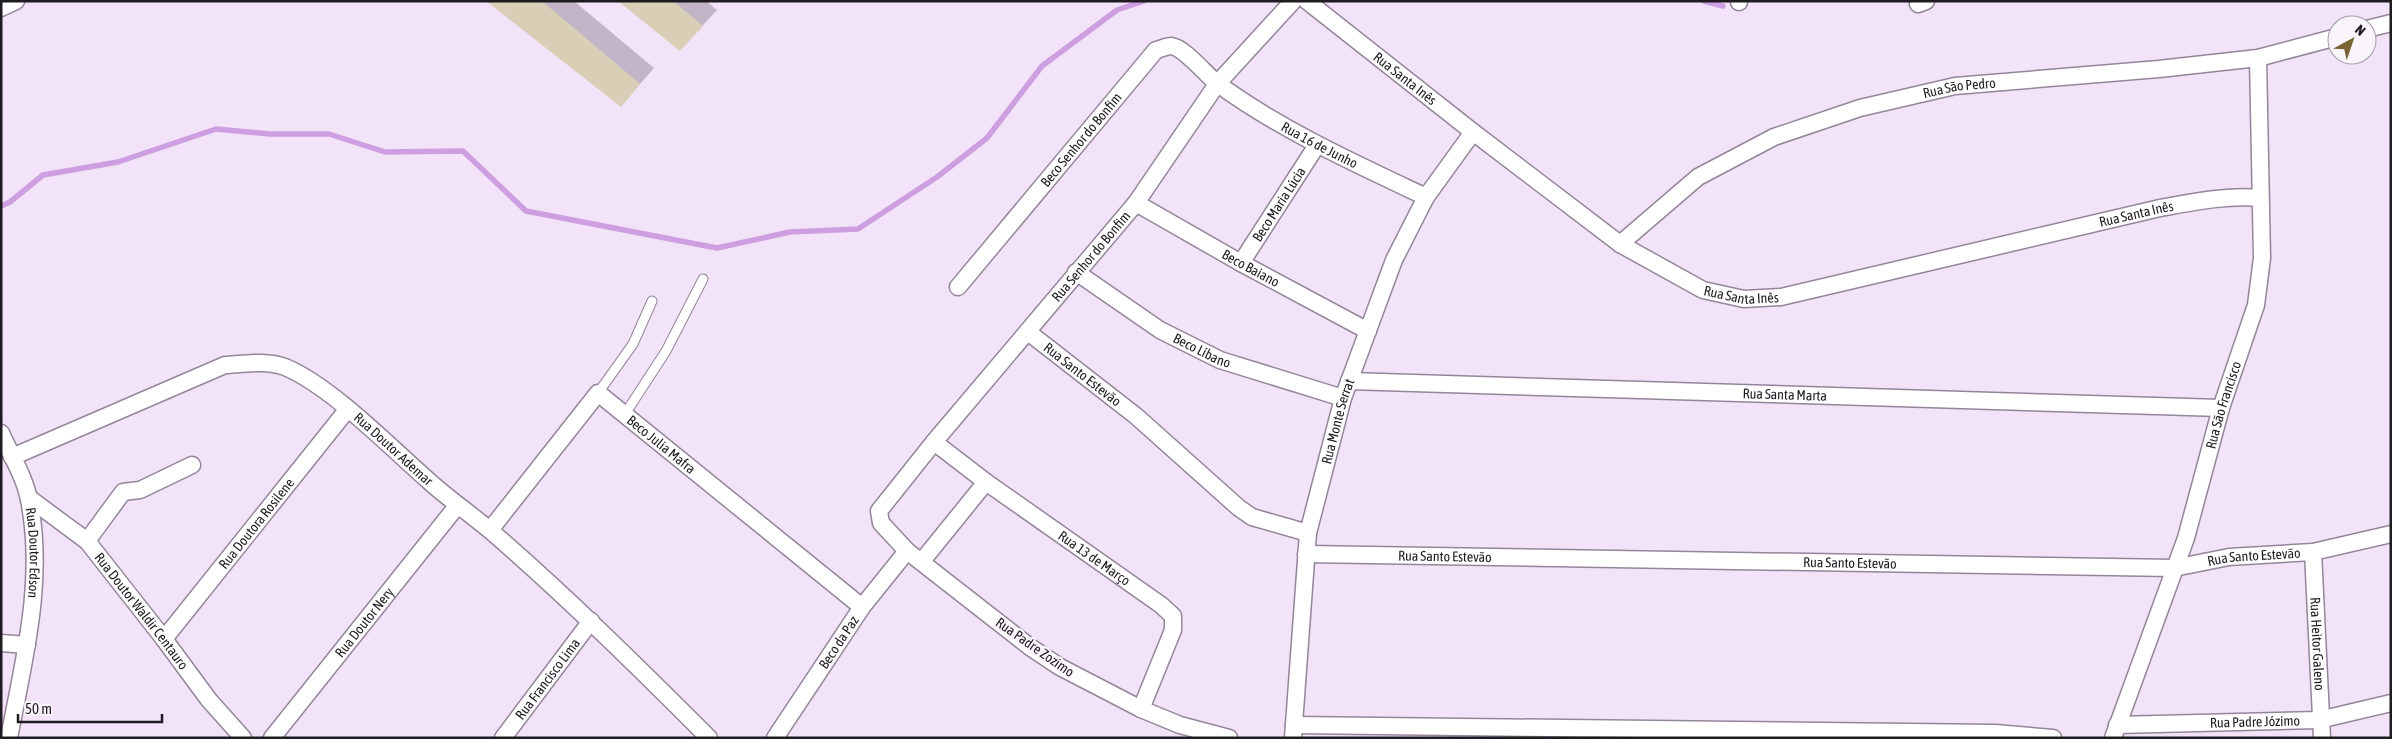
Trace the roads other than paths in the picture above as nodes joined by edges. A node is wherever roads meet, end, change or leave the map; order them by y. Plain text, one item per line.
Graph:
1 (16, 1) edge
2 (1292, 1) edge
3 (1306, 1) edge
4 (1, 8) edge
5 (2391, 23) edge
6 (2377, 26) edge
7 (2327, 40) edge
8 (2258, 58) junction
9 (1218, 84) junction
10 (1472, 132) junction
11 (1317, 145) junction
12 (1426, 198) junction
13 (2260, 198) junction
14 (1136, 203) junction
15 (1620, 244) junction
16 (1241, 263) junction
17 (1076, 272) junction
18 (703, 279) dead end
19 (958, 287) dead end
20 (652, 301) dead end
21 (1368, 331) junction
22 (1028, 332) junction
23 (1349, 381) junction
24 (598, 393) junction
25 (1343, 398) junction
26 (2220, 408) junction
27 (347, 410) junction
28 (625, 414) junction
29 (1, 433) edge
30 (934, 442) junction
31 (12, 457) junction
32 (192, 465) dead end
33 (986, 482) junction
34 (29, 498) junction
35 (457, 506) junction
36 (880, 506) joint
37 (490, 530) junction
38 (1308, 532) junction
39 (2391, 534) edge
40 (87, 541) junction
41 (908, 551) junction
42 (2312, 552) junction
43 (1306, 554) junction
44 (922, 561) junction
45 (2174, 568) junction
46 (862, 607) junction
47 (591, 621) junction
48 (164, 639) junction
49 (1, 643) edge
50 (27, 645) junction
51 (2391, 703) edge
52 (1141, 709) junction
53 (2319, 720) junction
54 (1294, 731) edge
55 (2115, 732) edge
56 (9, 738) edge
57 (243, 738) edge
58 (272, 738) edge
59 (503, 738) edge
60 (709, 738) edge
61 (775, 738) edge
62 (1230, 738) edge
63 (2053, 738) edge
64 (2322, 738) edge

1 - 4 street
2 - 9 street, Rua Senhor do Bonfim
3 - 10 street, Rua Santa Inês
5 - 6 street
7 - 8 street, Rua São Pedro
8 - 13 street, Rua São Francisco
8 - 15 street, Rua São Pedro
9 - 11 street, Rua 16 de Junho
9 - 14 street, Rua Senhor do Bonfim
9 - 19 street, Beco Senhor do Bonfim
10 - 12 street, Rua Monte Serrat
10 - 15 street, Rua Santa Inês
11 - 12 street, Rua 16 de Junho
11 - 16 street, Beco Maria Lúcia
12 - 21 street, Rua Monte Serrat
13 - 15 street, Rua Santa Inês
13 - 26 street, Rua São Francisco
14 - 16 street, Beco Baiano
14 - 17 street, Rua Senhor do Bonfim
16 - 21 street, Beco Baiano
17 - 22 street, Rua Senhor do Bonfim
17 - 25 street, Beco Líbano
18 - 28 lane
20 - 24 lane
21 - 23 street, Rua Monte Serrat
22 - 30 street, Rua Senhor do Bonfim
22 - 38 street, Rua Santo Estevão
23 - 25 street, Rua Monte Serrat
23 - 26 street, Rua Santa Marta
24 - 28 street, Beco Julia Mafra
24 - 37 street
25 - 38 street, Rua Monte Serrat
26 - 45 street, Rua São Francisco
27 - 31 street, Rua Doutor Ademar
27 - 35 street, Rua Doutor Ademar
27 - 48 street, Rua Doutora Rosilene
28 - 46 street, Beco Julia Mafra
29 - 31 street, Rua Doutor Edson
30 - 33 street, Rua 13 de Março
30 - 36 street, Rua Senhor do Bonfim
31 - 34 street, Rua Doutor Edson
32 - 40 street
33 - 44 street
33 - 52 street, Rua 13 de Março
34 - 40 street, Rua Doutor Waldir Centauro
34 - 50 street, Rua Doutor Edson
35 - 37 street, Rua Doutor Ademar
35 - 58 street, Rua Doutor Nery
36 - 41 street, Rua Padre Zozimo
37 - 47 street, Rua Doutor Ademar
38 - 43 street, Rua Monte Serrat
39 - 42 street, Rua Santo Estevão
40 - 48 street, Rua Doutor Waldir Centauro
41 - 44 street, Rua Padre Zozimo
41 - 46 street, Beco da Paz
42 - 45 street, Rua Santo Estevão
42 - 53 street, Rua Heitor Galeno
43 - 45 street, Rua Santo Estevão
43 - 54 street, Rua Monte Serrat
44 - 52 street, Rua Padre Zozimo
45 - 55 street, Rua São Francisco
46 - 61 street, Beco da Paz
47 - 59 street, Rua Francisco Lima
47 - 60 street, Rua Doutor Ademar
48 - 57 street, Rua Doutor Waldir Centauro
49 - 50 street
50 - 56 street, Rua Doutor Edson
51 - 53 street, Rua Padre Józimo
52 - 62 street, Rua Padre Zozimo
53 - 55 street, Rua Padre Józimo
53 - 64 street, Rua Heitor Galeno
54 - 63 street

